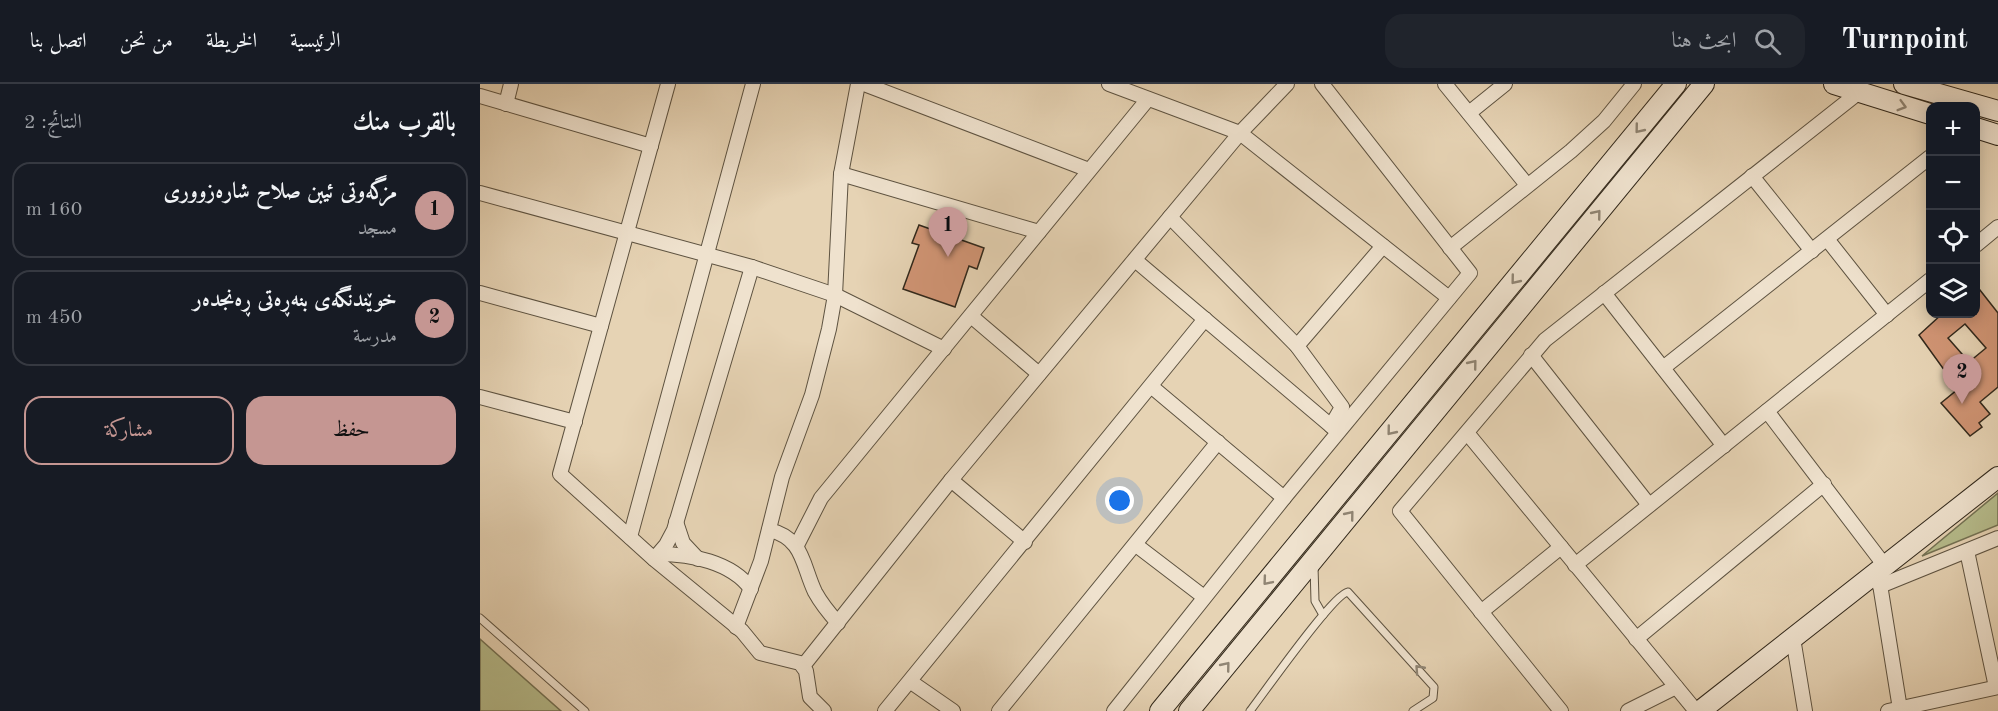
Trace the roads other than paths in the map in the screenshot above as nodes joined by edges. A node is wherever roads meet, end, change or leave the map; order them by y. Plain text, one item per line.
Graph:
1 (512, 84) edge
2 (668, 84) edge
3 (753, 84) edge
4 (858, 84) edge
5 (864, 84) edge
6 (1109, 84) edge
7 (1287, 84) edge
8 (1322, 84) edge
9 (1445, 84) edge
10 (1505, 84) edge
11 (1634, 84) edge
12 (1676, 84) edge
13 (1704, 84) edge
14 (1834, 84) edge
15 (1919, 86) edge
16 (1858, 93) junction
17 (482, 97) edge
18 (1148, 99) junction
19 (506, 104) junction
20 (480, 111) edge
21 (1998, 111) edge
22 (1468, 113) junction
23 (1926, 113) edge
24 (1980, 129) edge
25 (1240, 133) junction
26 (1998, 135) edge
27 (651, 146) junction
28 (1926, 161) edge
29 (1089, 170) junction
30 (840, 174) junction
31 (1752, 176) junction
32 (1527, 185) junction
33 (480, 193) edge
34 (1170, 217) junction
35 (1998, 226) edge
36 (1039, 232) junction
37 (627, 233) junction
38 (1827, 239) junction
39 (1980, 241) edge
40 (1383, 246) junction
41 (1450, 248) junction
42 (1812, 251) junction
43 (706, 254) junction
44 (1135, 260) junction
45 (752, 267) junction
46 (1926, 283) edge
47 (480, 293) edge
48 (1604, 293) junction
49 (835, 295) junction
50 (1449, 298) junction
51 (1887, 315) junction
52 (971, 316) junction
53 (1205, 319) junction
54 (601, 326) junction
55 (1297, 346) junction
56 (944, 349) junction
57 (1531, 356) junction
58 (1663, 368) junction
59 (1039, 374) junction
60 (1152, 387) junction
61 (480, 397) edge
62 (1767, 411) junction
63 (575, 422) junction
64 (1335, 429) junction
65 (1468, 434) junction
66 (1218, 442) junction
67 (1724, 446) junction
68 (1998, 477) edge
69 (951, 480) junction
70 (1824, 484) junction
71 (1284, 498) junction
72 (1649, 505) junction
73 (676, 522) junction
74 (770, 530) junction
75 (630, 537) junction
76 (1998, 538) edge
77 (1025, 542) junction
78 (797, 545) junction
79 (1136, 545) junction
80 (1562, 548) junction
81 (1967, 551) junction
82 (656, 556) junction
83 (1313, 559) junction
84 (698, 560) junction
85 (761, 561) junction
86 (1575, 565) junction
87 (731, 570) junction
88 (1881, 575) junction
89 (751, 589) junction
90 (1204, 597) junction
91 (1481, 612) junction
92 (1323, 615) junction
93 (480, 618) edge
94 (838, 623) junction
95 (736, 627) junction
96 (1794, 638) junction
97 (1636, 639) junction
98 (803, 666) junction
99 (911, 682) junction
100 (1676, 687) junction
101 (1997, 687) edge
102 (1894, 710) edge
103 (585, 711) edge
104 (824, 711) edge
105 (885, 711) edge
106 (953, 711) edge
107 (999, 711) edge
108 (1114, 711) edge
109 (1160, 711) edge
110 (1189, 711) edge
111 (1250, 711) edge
112 (1413, 711) edge
113 (1561, 711) edge
114 (1628, 711) edge
115 (1698, 711) edge
116 (1805, 711) edge

1 - 19 street
2 - 27 street
3 - 43 street
4 - 30 street
5 - 29 street
6 - 18 street
7 - 25 street
8 - 41 street
9 - 22 street
10 - 22 street
11 - 32 street
12 -> 109 main road
83 -> 13 main road
14 - 16 main road
15 - 21 main road
16 -> 23 main road
16 - 31 street
17 - 19 street
17 - 20 street
18 - 25 street
18 - 29 street
19 - 27 street
22 - 32 street
24 - 26 main road
25 - 34 street
25 - 40 street
27 - 37 street
28 - 38 street
29 - 36 street
30 - 36 street
30 - 49 street
31 - 42 street
31 - 48 street
32 - 41 street
33 - 37 street
34 - 44 street
34 - 55 street
35 - 39 street
36 - 52 street
37 - 43 street
37 - 54 street
38 - 42 street
38 - 51 street
40 - 50 street
40 - 55 street
41 - 50 street
42 - 58 street
43 - 45 street
43 - 75 street
44 - 53 street
44 - 59 street
45 - 49 street
45 - 73 street
46 - 51 street
47 - 54 street
48 - 57 street
48 - 58 street
49 - 56 street
49 - 74 street
50 - 64 street
51 - 62 street
52 - 56 street
52 - 59 street
53 - 60 street
53 - 64 street
54 - 63 street
55 - 64 street
56 - 78 street
57 - 65 street
57 - 72 street
58 - 67 street
59 - 69 street
60 - 66 street
60 - 77 street
61 - 63 street
62 - 67 street
62 - 70 street
63 - 75 street
64 - 71 street
65 - 80 street
65 - 91 street
66 - 71 street
66 - 79 street
67 - 72 street
68 - 88 main road
69 - 77 street
69 - 94 street
70 - 88 street
70 - 97 street
71 - 90 street
72 - 86 street
73 - 82 street
73 - 84 street
74 - 78 street
74 - 85 street
75 - 82 street
76 - 81 street
77 - 99 street
78 - 94 street
79 - 90 street
79 - 107 street
80 - 86 street
80 - 91 street
81 - 88 street
81 - 101 street
82 - 84 street
82 - 95 street
83 - 92 lane
110 -> 83 main road
84 - 87 street
85 - 87 street
85 - 89 street
86 - 97 street
87 - 89 street
88 - 96 main road
88 - 102 street
89 - 95 street
90 - 108 street
91 - 113 street
92 - 111 lane
112 -> 92 lane
93 - 103 lane
94 - 98 street
95 - 98 street
96 - 115 main road
96 - 116 street
97 - 100 street
98 - 104 street
99 - 105 street
99 - 106 street
100 - 114 street
100 - 115 street
101 - 102 street

